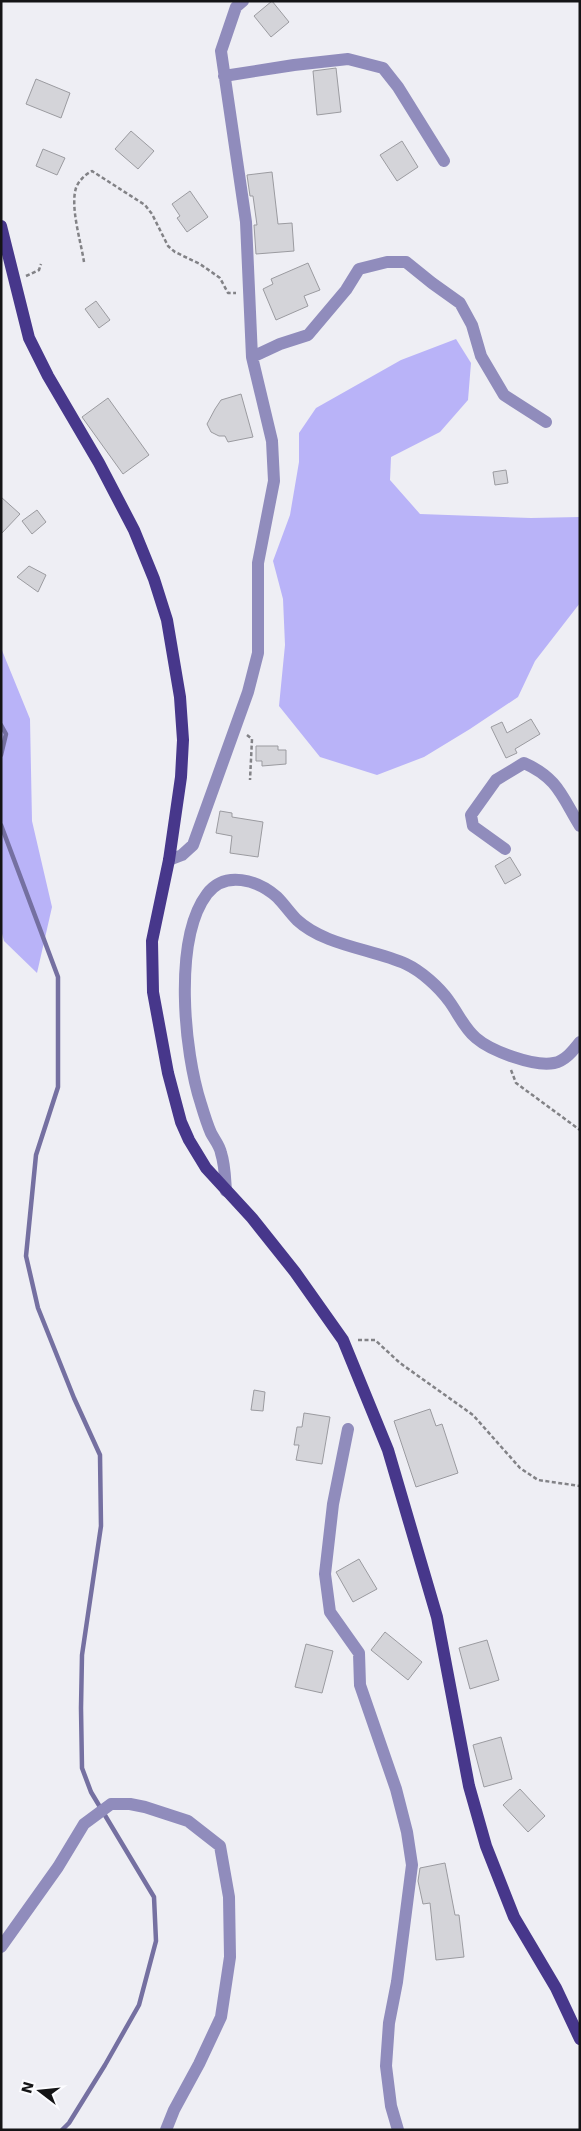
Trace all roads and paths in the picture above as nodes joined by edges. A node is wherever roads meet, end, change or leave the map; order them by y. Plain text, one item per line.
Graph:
1 (243, 1) edge
2 (224, 76) junction
3 (444, 161) dead end
4 (1, 226) edge
5 (84, 262) dead end
6 (41, 264) dead end
7 (15, 279) junction
8 (248, 293) junction
9 (252, 357) junction
10 (546, 422) dead end
11 (235, 728) junction
12 (250, 780) dead end
13 (580, 826) edge
14 (505, 849) dead end
15 (169, 860) junction
16 (580, 1042) edge
17 (512, 1056) junction
18 (580, 1130) edge
19 (226, 1191) junction
20 (343, 1340) junction
21 (348, 1429) dead end
22 (580, 1486) edge
23 (1, 1947) edge
24 (580, 2039) edge
25 (166, 2130) edge
26 (398, 2130) edge

1 - 2 street
2 - 3 street
2 - 8 street
4 - 7 main road
5 - 8 path
6 - 7 path
7 - 15 main road
8 - 9 street
9 - 10 street
9 - 11 street
11 - 12 path
11 - 15 street
13 - 14 street
15 - 19 main road
16 - 17 street
17 - 18 path
17 - 19 street
19 - 20 main road
20 - 22 path
20 - 24 main road
21 - 26 street
23 - 25 street

